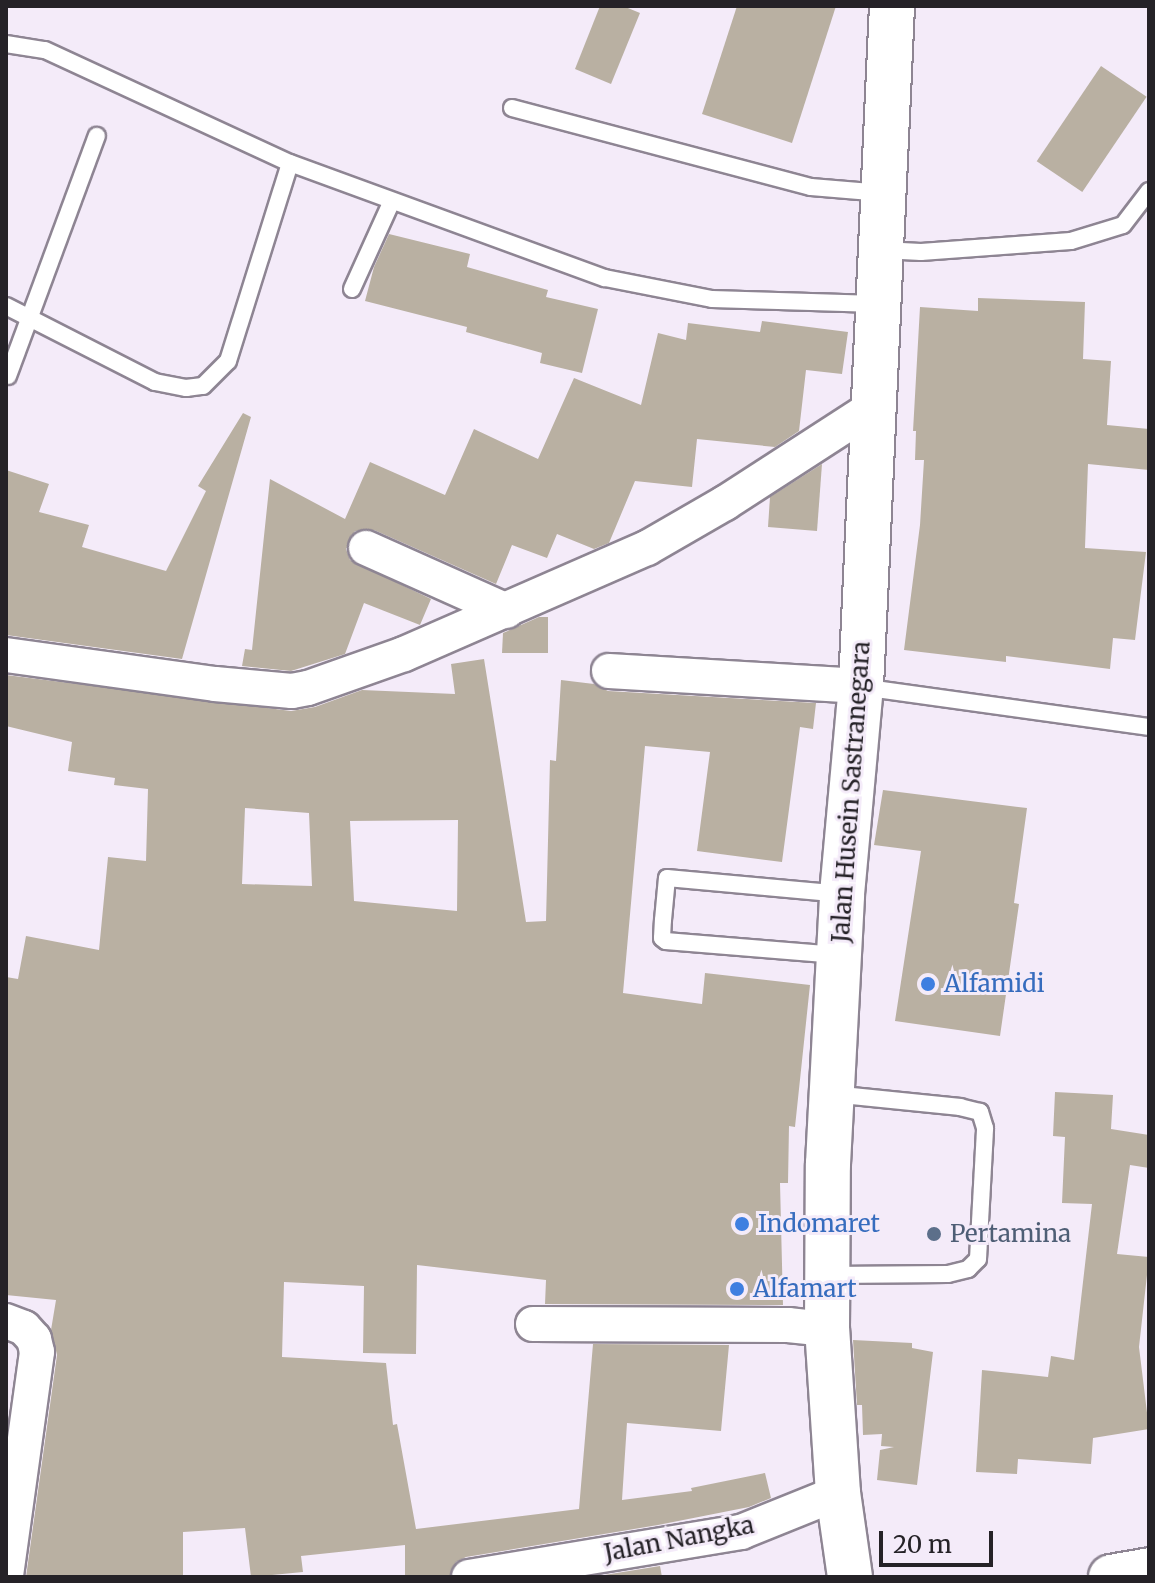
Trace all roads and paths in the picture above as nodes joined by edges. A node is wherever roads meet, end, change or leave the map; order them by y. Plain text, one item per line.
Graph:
1 (892, 6) edge
2 (6, 44) edge
3 (512, 108) dead end
4 (97, 136) dead end
5 (290, 163) junction
6 (1149, 191) edge
7 (884, 193) junction
8 (391, 203) junction
9 (882, 250) junction
10 (352, 289) dead end
11 (878, 304) junction
12 (6, 306) edge
13 (31, 319) junction
14 (8, 376) edge
15 (872, 408) junction
16 (366, 548) dead end
17 (507, 611) junction
18 (6, 655) edge
19 (609, 671) dead end
20 (861, 686) junction
21 (1149, 727) edge
22 (842, 894) junction
23 (839, 956) junction
24 (832, 1093) junction
25 (825, 1275) junction
26 (6, 1321) edge
27 (533, 1324) dead end
28 (827, 1329) junction
29 (841, 1537) edge
30 (1149, 1570) edge
31 (6, 1575) edge
32 (469, 1577) edge
33 (885, 1577) edge
34 (1111, 1577) edge

1 - 7 main road, Jalan Husein Sastranegara
2 - 5 lane
3 - 7 lane
4 - 13 lane
5 - 8 lane
5 - 13 lane
6 - 9 lane
7 - 9 main road, Jalan Husein Sastranegara
8 - 10 lane
8 - 11 lane
9 - 11 main road, Jalan Husein Sastranegara
11 - 15 main road, Jalan Husein Sastranegara
12 - 13 lane
13 - 14 lane
15 - 17 street
15 - 20 main road, Jalan Husein Sastranegara
16 - 17 street
17 - 18 street
19 - 20 street
20 - 21 lane
20 - 22 main road, Jalan Husein Sastranegara
22 - 23 main road, Jalan Husein Sastranegara
22 - 23 lane
23 - 24 main road, Jalan Husein Sastranegara
24 - 25 main road, Jalan Husein Sastranegara
24 - 25 lane
25 - 28 main road, Jalan Husein Sastranegara
26 - 31 street
27 - 28 street
28 - 29 main road, Jalan Husein Sastranegara
29 - 32 street, Jalan Nangka
29 - 33 main road
30 - 34 main road

